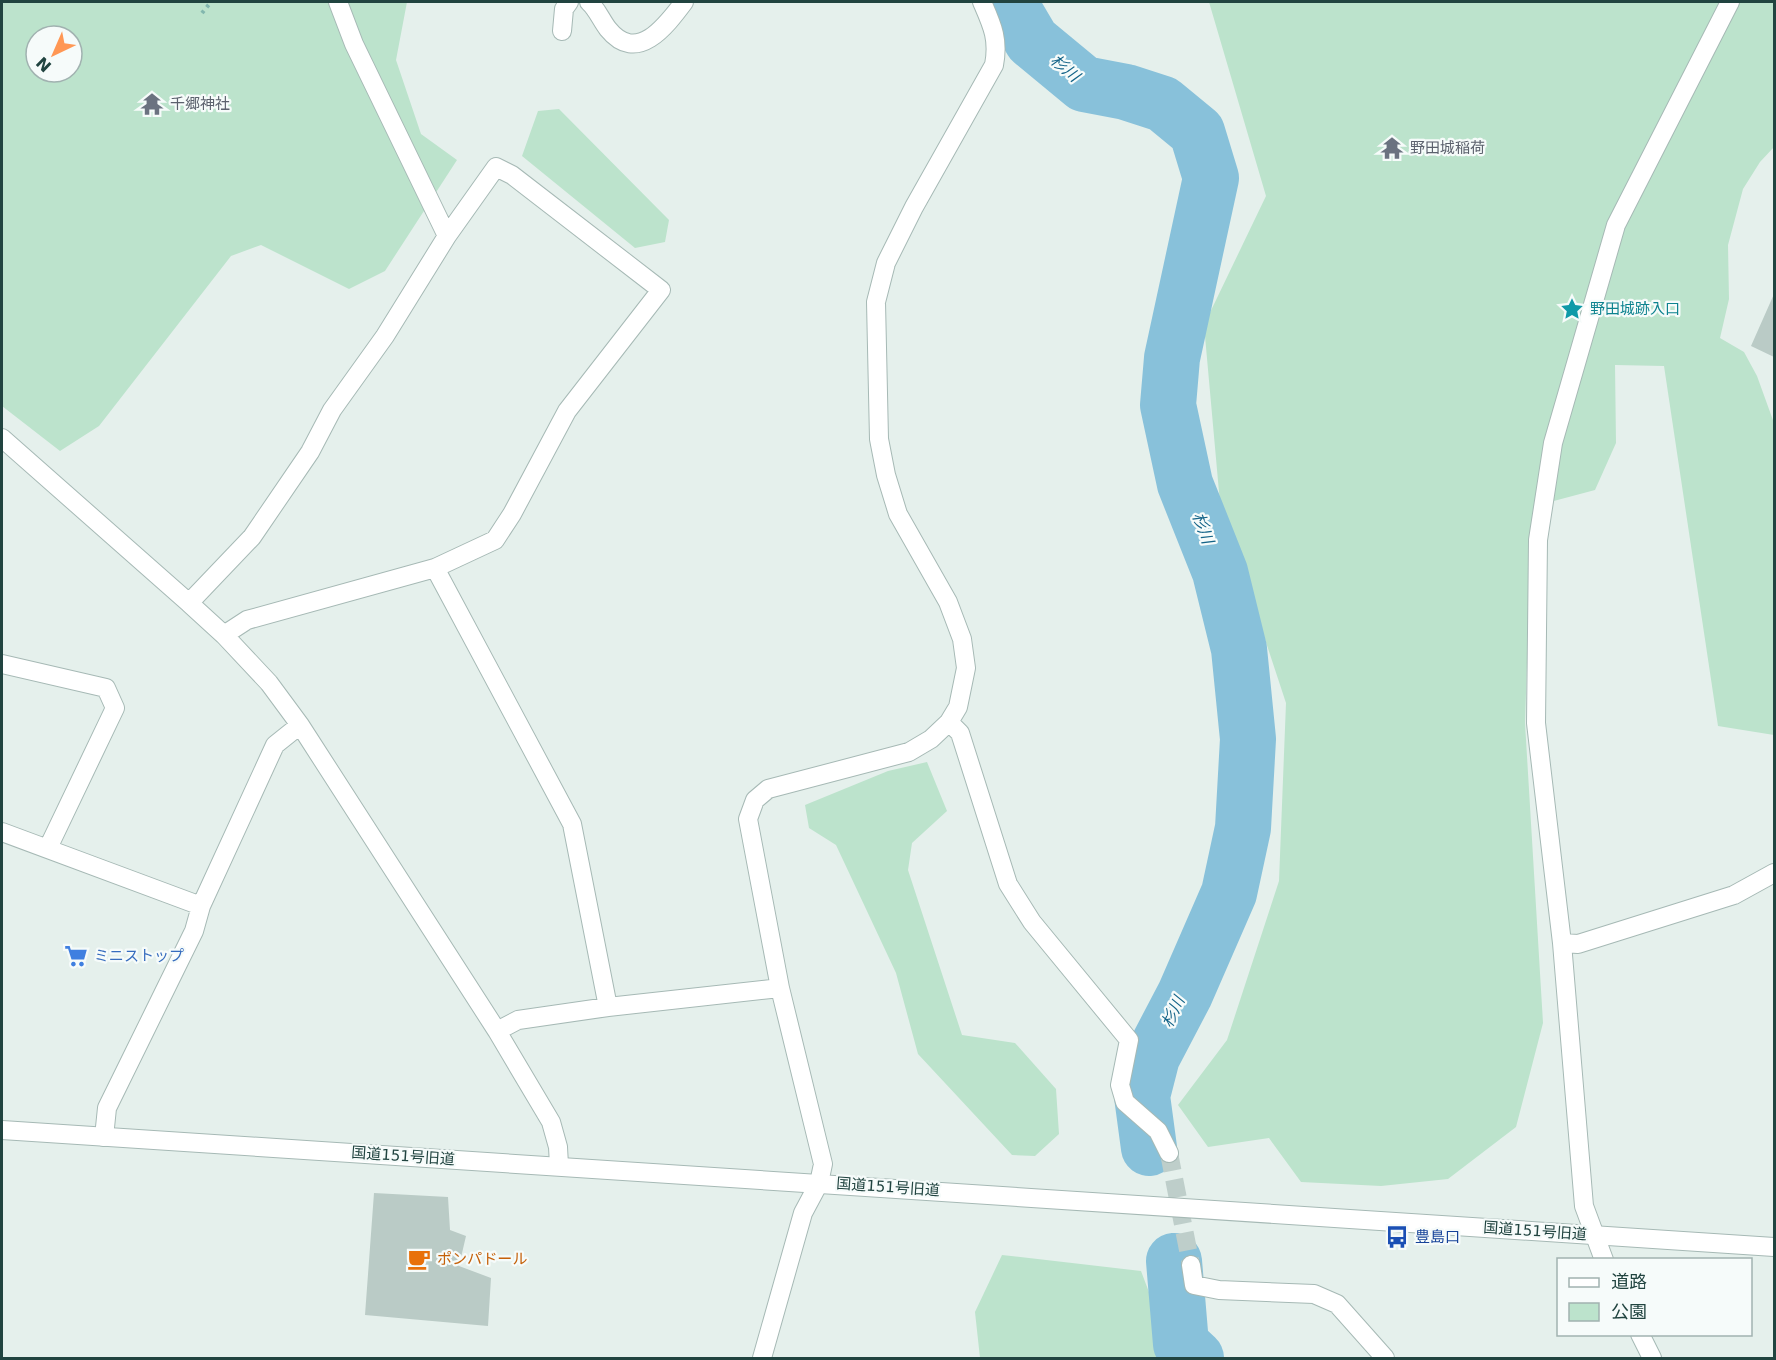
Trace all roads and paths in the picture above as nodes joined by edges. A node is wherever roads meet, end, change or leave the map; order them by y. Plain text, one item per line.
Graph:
1 (211, 2) edge
2 (338, 2) edge
3 (569, 2) edge
4 (589, 2) edge
5 (684, 2) edge
6 (982, 2) edge
7 (1730, 2) edge
8 (202, 13) dead end
9 (562, 30) dead end
10 (447, 237) junction
11 (2, 438) edge
12 (435, 568) junction
13 (189, 603) junction
14 (224, 635) junction
15 (2, 664) edge
16 (949, 722) junction
17 (300, 725) junction
18 (2, 832) edge
19 (48, 848) junction
20 (1774, 873) edge
21 (201, 906) junction
22 (1562, 943) junction
23 (780, 988) junction
24 (608, 1007) junction
25 (497, 1030) junction
26 (2, 1130) edge
27 (104, 1137) junction
28 (1169, 1153) tunnel mouth
29 (559, 1165) junction
30 (819, 1183) junction
31 (1594, 1235) junction
32 (1774, 1247) edge
33 (1603, 1258) edge
34 (1191, 1264) tunnel mouth
35 (1640, 1336) edge
36 (762, 1359) edge
37 (1385, 1359) edge
38 (1652, 1359) edge

1 - 8 path
2 - 10 street
3 - 9 street
4 - 5 street
6 - 16 street
7 - 22 street
10 - 12 street
10 - 13 street
11 - 13 street
12 - 14 street
12 - 24 street
13 - 14 street
14 - 17 street
15 - 19 street
16 - 23 street
16 - 28 street
17 - 21 street
17 - 25 street
18 - 19 street
19 - 21 street
20 - 22 street
21 - 27 street
22 - 31 street
23 - 24 street
23 - 30 street
24 - 25 street
25 - 29 street
26 - 27 street, 国道151号旧道
27 - 29 street, 国道151号旧道
29 - 30 street, 国道151号旧道
30 - 31 street, 国道151号旧道
30 - 36 street
31 - 32 street, 国道151号旧道
31 - 33 street
34 - 37 street
35 - 38 street

